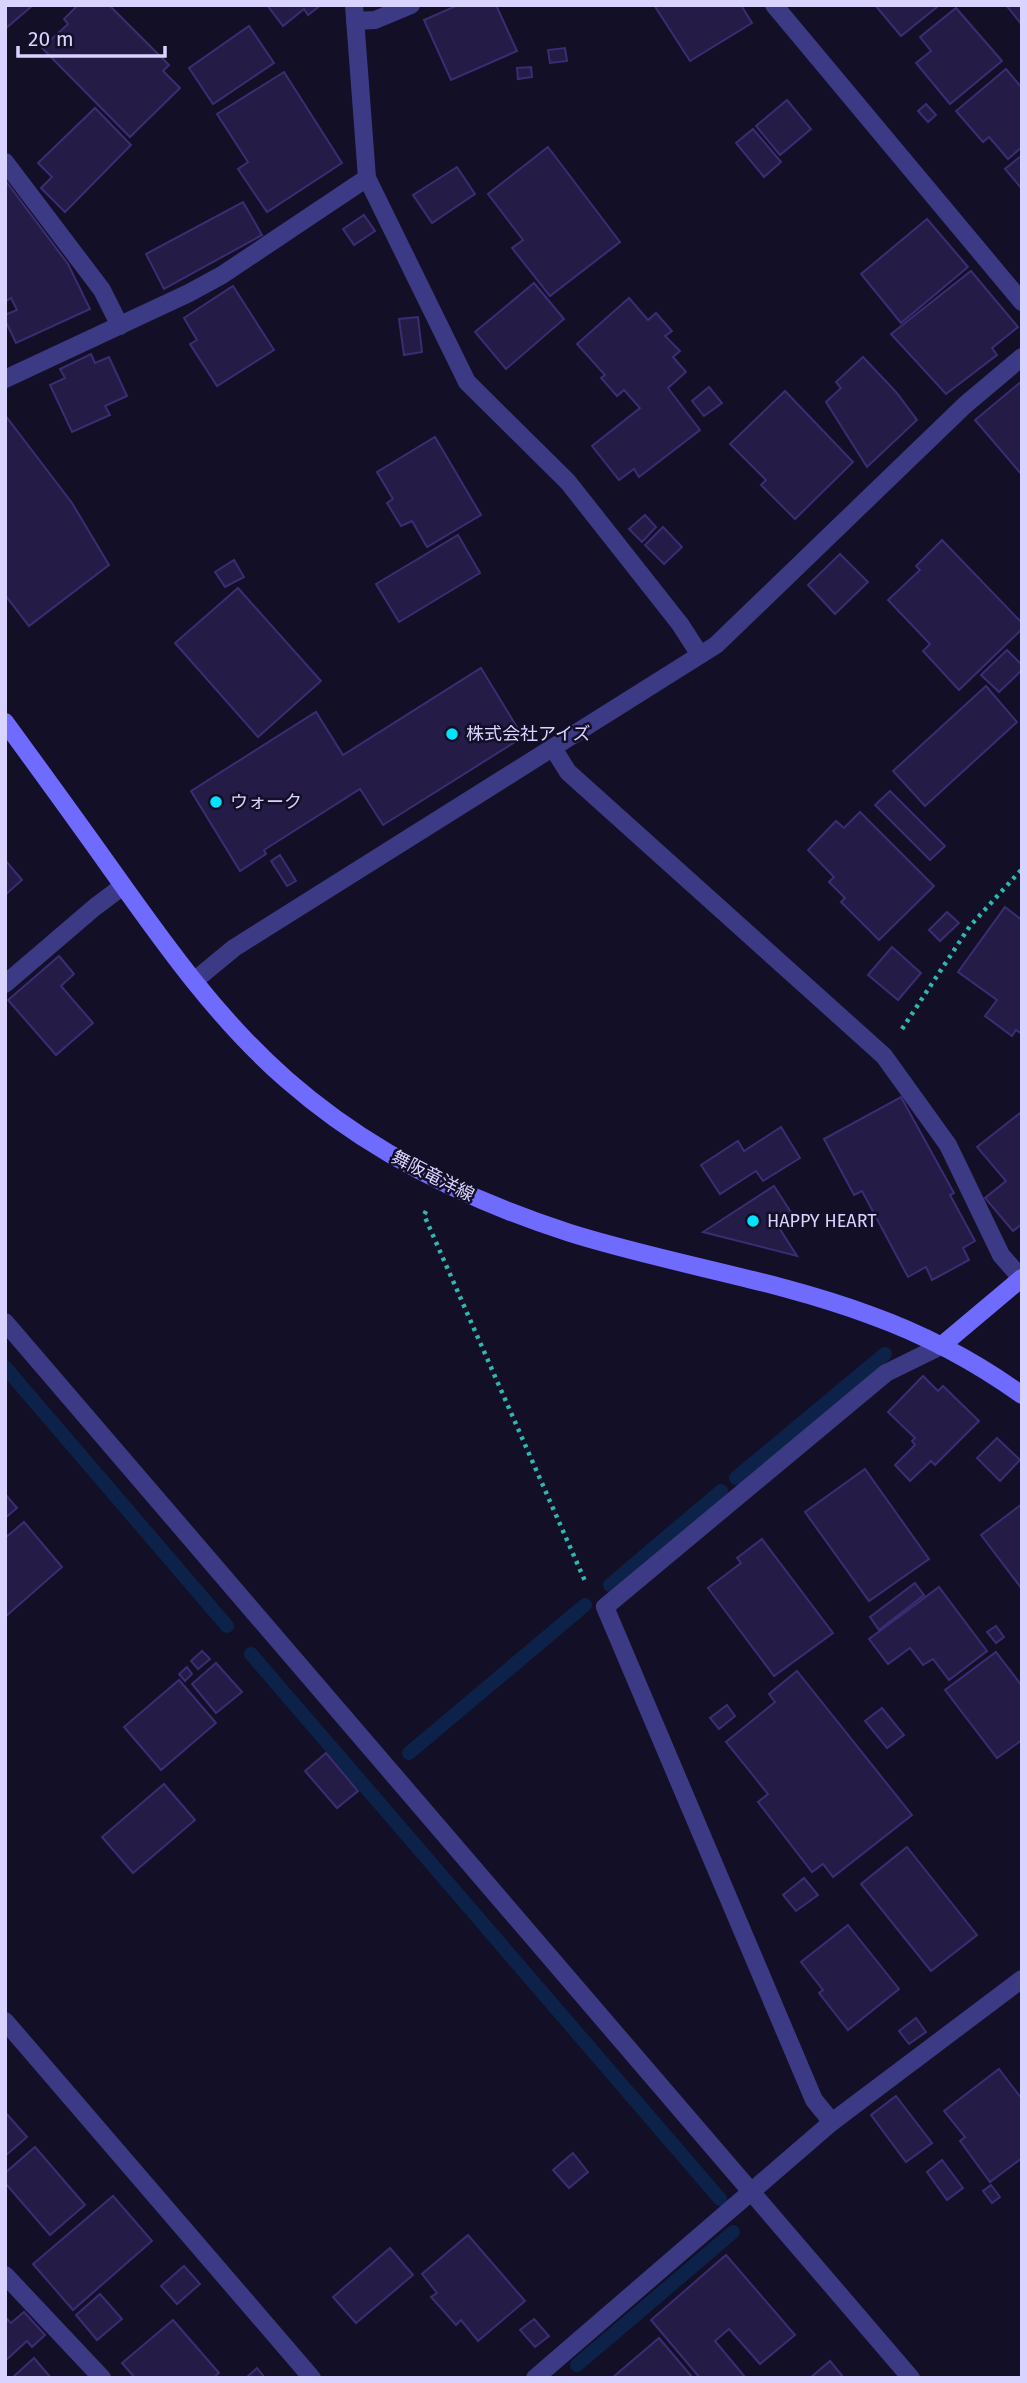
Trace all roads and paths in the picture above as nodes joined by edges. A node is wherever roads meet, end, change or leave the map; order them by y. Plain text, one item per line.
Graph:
1 (411, 5) edge
2 (774, 5) edge
3 (354, 13) edge
4 (5, 162) edge
5 (367, 178) junction
6 (1022, 302) edge
7 (120, 326) junction
8 (1022, 357) edge
9 (5, 379) edge
10 (700, 655) junction
11 (5, 722) edge
12 (553, 748) junction
13 (1022, 869) edge
14 (123, 886) junction
15 (194, 981) junction
16 (5, 984) edge
17 (884, 1056) junction
18 (440, 1182) junction
19 (1021, 1278) edge
20 (5, 1322) edge
21 (941, 1346) junction
22 (1022, 1395) edge
23 (605, 1607) junction
24 (1022, 1979) edge
25 (5, 2021) edge
26 (832, 2122) junction
27 (751, 2192) junction
28 (5, 2275) edge
29 (102, 2378) edge
30 (312, 2378) edge
31 (535, 2378) edge
32 (911, 2378) edge

1 - 3 street
2 - 6 street
3 - 5 street
4 - 7 street
5 - 7 street
5 - 10 street
7 - 9 street
8 - 10 street
10 - 12 street
11 - 14 main road, 舞阪竜洋線
12 - 15 street
12 - 17 street
13 - 17 path
14 - 15 main road, 舞阪竜洋線
14 - 16 street
15 - 18 main road, 舞阪竜洋線
17 - 19 street
18 - 21 main road, 舞阪竜洋線
18 - 23 path
19 - 21 main road
20 - 27 street
21 - 22 main road, 舞阪竜洋線
21 - 23 street
23 - 26 street
24 - 26 street
25 - 30 street
26 - 27 street
27 - 31 street
27 - 32 street
28 - 29 street

